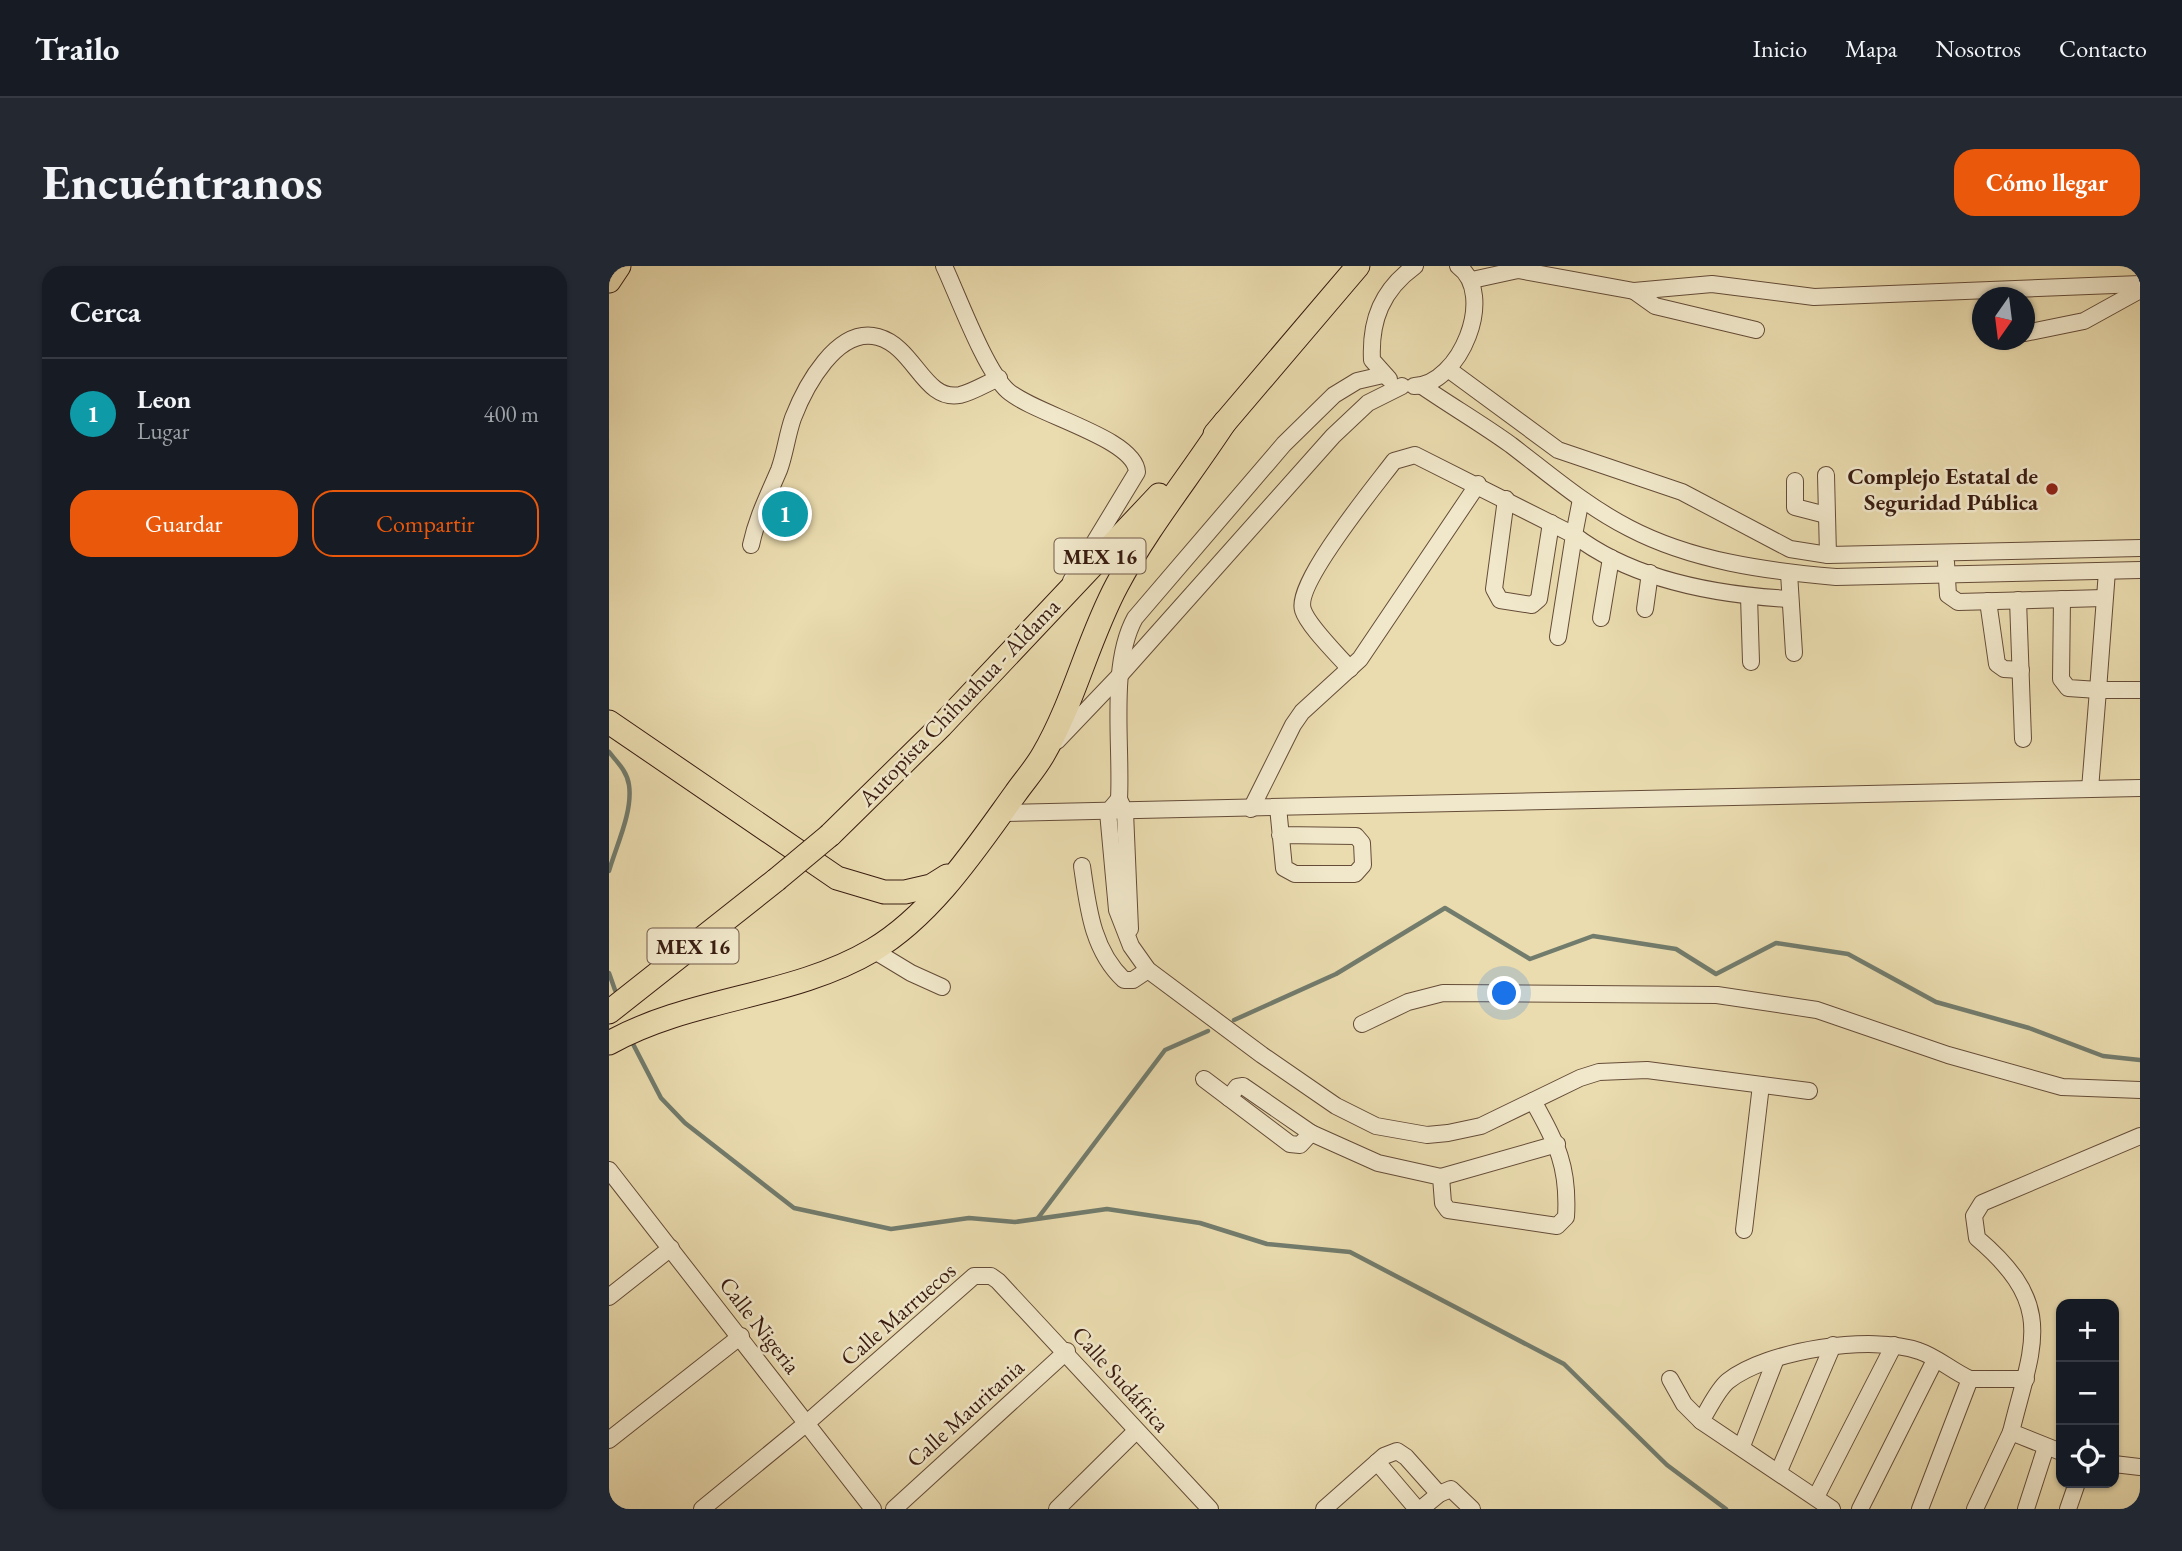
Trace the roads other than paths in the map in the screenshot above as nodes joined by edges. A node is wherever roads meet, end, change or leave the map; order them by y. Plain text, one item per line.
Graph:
1 (619, 266) edge
2 (944, 266) edge
3 (1358, 266) edge
4 (1415, 266) edge
5 (1458, 266) edge
6 (1472, 280) junction
7 (609, 281) edge
8 (2140, 284) edge
9 (2140, 290) edge
10 (1634, 291) junction
11 (1756, 330) dead end
12 (2035, 331) edge
13 (1448, 369) junction
14 (1383, 375) junction
15 (999, 377) junction
16 (1402, 386) junction
17 (1422, 386) junction
18 (1225, 422) junction
19 (1826, 475) dead end
20 (1795, 481) dead end
21 (1478, 484) junction
22 (1506, 499) junction
23 (1581, 499) junction
24 (1826, 515) junction
25 (1551, 523) junction
26 (1574, 535) junction
27 (751, 545) dead end
28 (2140, 548) edge
29 (1946, 553) junction
30 (1828, 555) junction
31 (1611, 558) junction
32 (2140, 570) edge
33 (2107, 571) junction
34 (1650, 573) junction
35 (1789, 573) junction
36 (1947, 573) junction
37 (1065, 592) junction
38 (1749, 596) junction
39 (1790, 598) junction
40 (2104, 598) junction
41 (2062, 599) junction
42 (2018, 600) junction
43 (1988, 601) junction
44 (1645, 609) dead end
45 (1601, 618) dead end
46 (1558, 637) dead end
47 (1794, 653) dead end
48 (1751, 662) dead end
49 (1350, 669) junction
50 (2021, 670) junction
51 (1121, 674) junction
52 (2098, 690) junction
53 (2140, 690) edge
54 (609, 722) edge
55 (2023, 738) dead end
56 (1043, 755) junction
57 (2140, 788) edge
58 (2090, 789) junction
59 (1278, 807) junction
60 (1117, 808) junction
61 (1251, 809) junction
62 (1002, 813) junction
63 (1280, 835) junction
64 (1082, 866) dead end
65 (957, 870) junction
66 (873, 950) junction
67 (1148, 970) junction
68 (942, 987) dead end
69 (609, 1012) edge
70 (1362, 1024) dead end
71 (609, 1043) edge
72 (1204, 1079) dead end
73 (1762, 1085) junction
74 (2140, 1090) edge
75 (1809, 1091) dead end
76 (1533, 1101) junction
77 (2140, 1136) edge
78 (1557, 1144) junction
79 (609, 1170) edge
80 (1441, 1177) junction
81 (1745, 1230) dead end
82 (671, 1248) junction
83 (998, 1281) joint
84 (609, 1297) edge
85 (741, 1336) junction
86 (1833, 1345) junction
87 (1894, 1345) junction
88 (1067, 1351) junction
89 (1935, 1360) junction
90 (1775, 1361) junction
91 (1670, 1379) dead end
92 (1970, 1379) junction
93 (2026, 1379) junction
94 (1701, 1421) junction
95 (808, 1422) junction
96 (1136, 1431) junction
97 (2011, 1432) junction
98 (609, 1440) edge
99 (1742, 1446) junction
100 (2054, 1449) edge
101 (1377, 1462) junction
102 (2119, 1465) edge
103 (2140, 1468) edge
104 (1779, 1471) junction
105 (2075, 1488) edge
106 (1439, 1494) junction
107 (1816, 1497) junction
108 (722, 1503) edge
109 (702, 1509) edge
110 (873, 1509) edge
111 (894, 1509) edge
112 (1057, 1509) edge
113 (1210, 1509) edge
114 (1324, 1509) edge
115 (1419, 1509) edge
116 (1472, 1509) edge
117 (1832, 1509) edge
118 (1860, 1509) edge
119 (1920, 1509) edge
120 (1975, 1509) edge
121 (2026, 1509) edge
122 (2068, 1509) edge

1 - 7 highway
2 - 15 street
3 - 18 highway, Autopista Chihuahua - Aldama / MEX 16
4 - 14 street
5 - 6 street
6 - 10 street
6 - 13 street
8 - 10 street
9 - 12 street
10 - 11 street
13 - 17 street
13 - 30 street
14 - 16 street
14 - 51 street
15 - 27 street
15 - 37 street
16 - 17 street
16 - 51 street
17 - 23 street
18 - 37 highway, Autopista Chihuahua - Aldama / MEX 16
18 - 56 highway
19 - 24 street
20 - 24 street
21 - 22 street
21 - 49 street
21 - 49 street
22 - 25 street
22 - 25 street
23 - 26 street
23 - 35 street
24 - 30 street
25 - 26 street
26 - 31 street
26 - 46 street
28 - 29 street
29 - 30 street
29 - 36 street
31 - 34 street
31 - 45 street
32 - 33 street
33 - 36 street
33 - 40 street
34 - 38 street
34 - 44 street
35 - 36 street
35 - 39 street
36 - 43 street
37 - 69 highway, Autopista Chihuahua - Aldama / MEX 16, bridge
38 - 39 street
38 - 48 street
39 - 47 street
40 - 41 street
40 - 52 street
41 - 42 street
41 - 52 street
42 - 43 street
42 - 50 street
43 - 50 street
49 - 61 street
50 - 55 street
51 - 56 street
51 - 60 street
52 - 53 street
52 - 58 street
54 - 65 highway
56 - 62 highway
57 - 58 street
58 - 59 street
59 - 61 street
59 - 63 street
60 - 61 street
60 - 62 street
60 - 67 street
62 - 65 highway
63 - 63 street
64 - 67 street
65 - 66 highway
66 - 68 street
66 - 71 highway
67 - 76 street
70 - 74 street
72 - 80 street
73 - 75 street
73 - 76 street
73 - 81 street
76 - 78 street
77 - 93 street
78 - 80 street
78 - 80 street
79 - 82 street, Calle Nigeria
82 - 84 street
82 - 85 street, Calle Nigeria
83 - 88 street, Calle Sudáfrica
83 - 95 street, Calle Marruecos
85 - 95 street, Calle Nigeria
85 - 98 street
86 - 87 street
86 - 90 street
86 - 104 street
87 - 89 street
87 - 107 street
88 - 96 street, Calle Sudáfrica
88 - 111 street, Calle Mauritania
89 - 92 street
89 - 118 street
90 - 94 street
90 - 99 street
91 - 94 street
92 - 93 street
92 - 119 street
93 - 97 street
94 - 99 street
95 - 108 street, Calle Marruecos
95 - 110 street, Calle Nigeria
96 - 112 street
96 - 113 street, Calle Sudáfrica
97 - 100 street
97 - 120 street
99 - 104 street
100 - 121 street
101 - 106 street
101 - 114 street
101 - 115 street
102 - 103 street
104 - 107 street
105 - 122 street
106 - 115 street
106 - 116 street
107 - 117 street
108 - 109 street, Calle Marruecos

